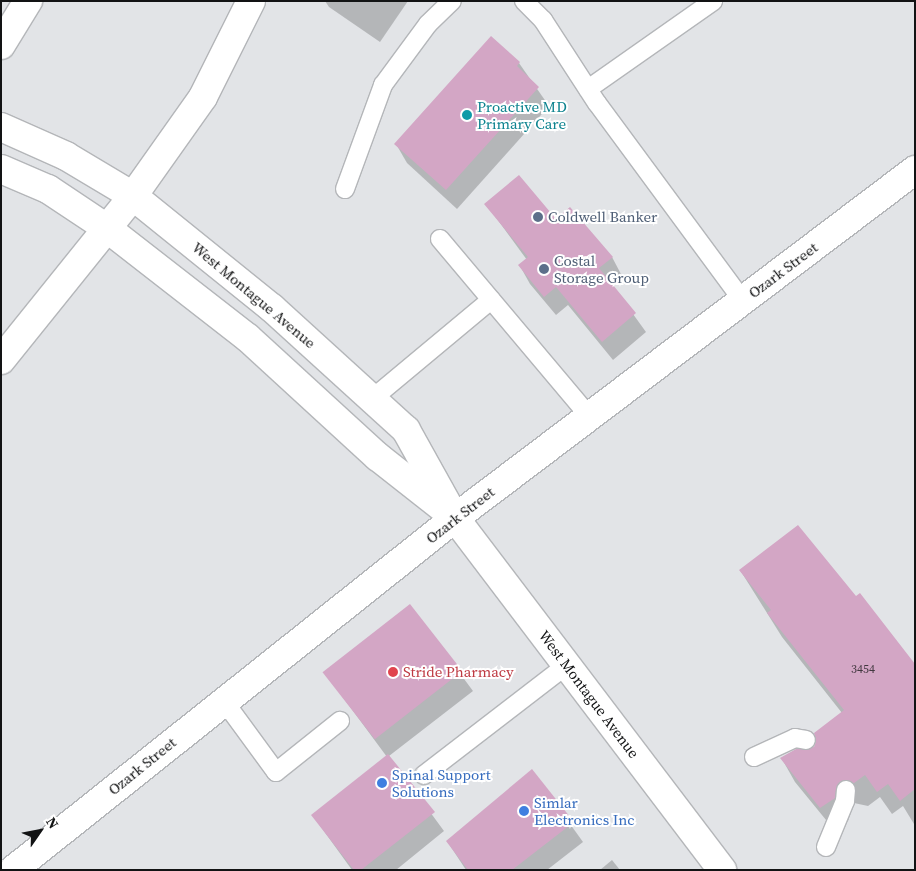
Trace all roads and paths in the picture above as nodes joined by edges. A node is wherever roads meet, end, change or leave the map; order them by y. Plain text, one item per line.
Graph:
1 (251, 1) edge
2 (452, 1) edge
3 (524, 1) edge
4 (713, 1) edge
5 (25, 5) edge
6 (1, 45) edge
7 (588, 89) junction
8 (1, 127) edge
9 (1, 169) edge
10 (915, 170) edge
11 (345, 189) dead end
12 (133, 196) junction
13 (108, 229) junction
14 (440, 239) dead end
15 (491, 300) junction
16 (742, 300) junction
17 (1, 360) edge
18 (372, 399) junction
19 (589, 416) junction
20 (455, 518) junction
21 (567, 665) junction
22 (224, 700) junction
23 (340, 721) dead end
24 (806, 740) dead end
25 (754, 757) dead end
26 (424, 775) dead end
27 (846, 790) dead end
28 (826, 847) dead end
29 (13, 870) edge
30 (722, 870) edge

1 - 12 main road
2 - 11 lane
3 - 7 lane
4 - 7 lane
5 - 6 main road
7 - 16 lane
8 - 12 main road, West Montague Avenue
9 - 13 main road, West Montague Avenue
10 - 16 main road, Ozark Street
12 - 13 main road
12 - 18 main road, West Montague Avenue
13 - 17 main road
13 - 20 main road, West Montague Avenue
14 - 15 lane
15 - 18 lane
15 - 19 lane
16 - 19 main road, Ozark Street
18 - 20 main road, West Montague Avenue
19 - 20 main road, Ozark Street
20 - 21 main road, West Montague Avenue
20 - 22 main road, Ozark Street
21 - 26 lane
21 - 30 main road, West Montague Avenue
22 - 23 lane
22 - 29 main road, Ozark Street
24 - 25 lane
27 - 28 lane

